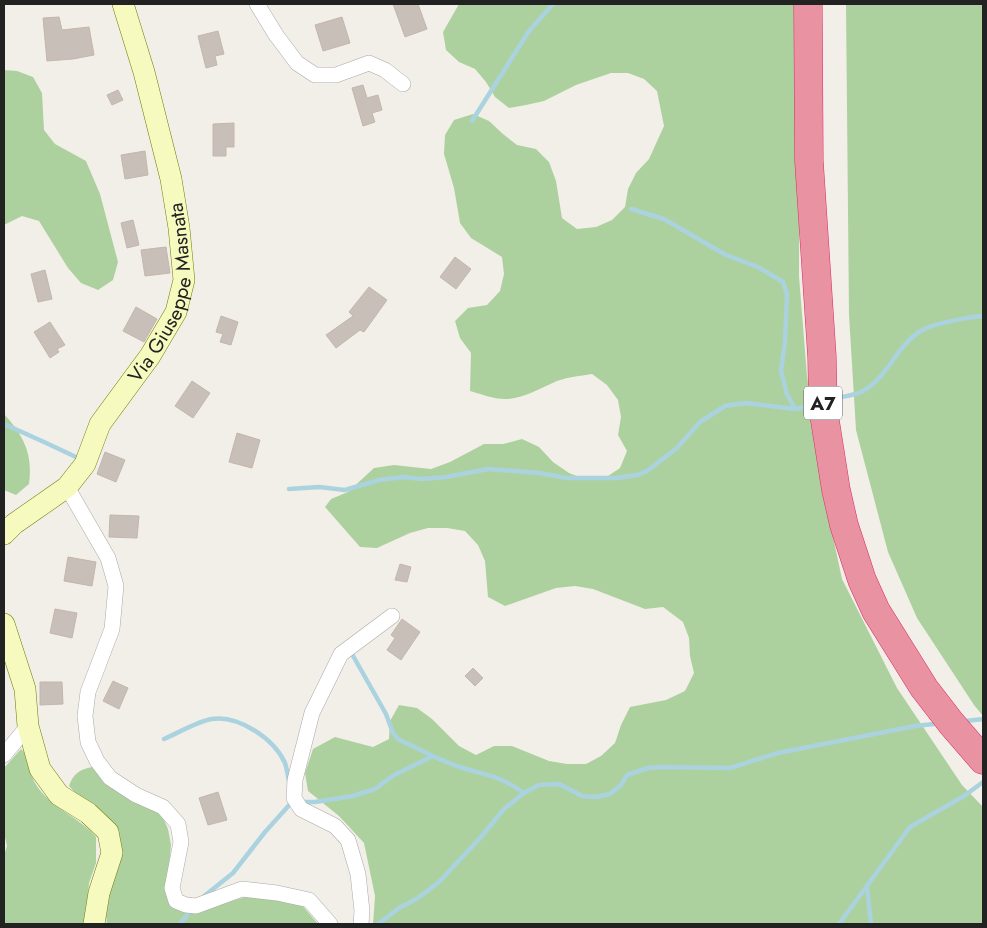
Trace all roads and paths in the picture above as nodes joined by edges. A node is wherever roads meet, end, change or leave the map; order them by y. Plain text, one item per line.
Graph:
1 (123, 4) edge
2 (257, 4) edge
3 (808, 4) edge
4 (403, 84) dead end
5 (67, 487) junction
6 (4, 534) edge
7 (392, 616) dead end
8 (4, 624) edge
9 (28, 726) junction
10 (4, 755) edge
11 (983, 760) edge
12 (94, 924) edge
13 (330, 924) edge
14 (361, 924) edge

1 - 5 street, Via Giuseppe Masnata
2 - 4 street
3 - 11 highway, A7
5 - 6 street, Via Giuseppe Masnata
5 - 13 street
7 - 14 street
8 - 9 street
9 - 10 street
9 - 12 street

